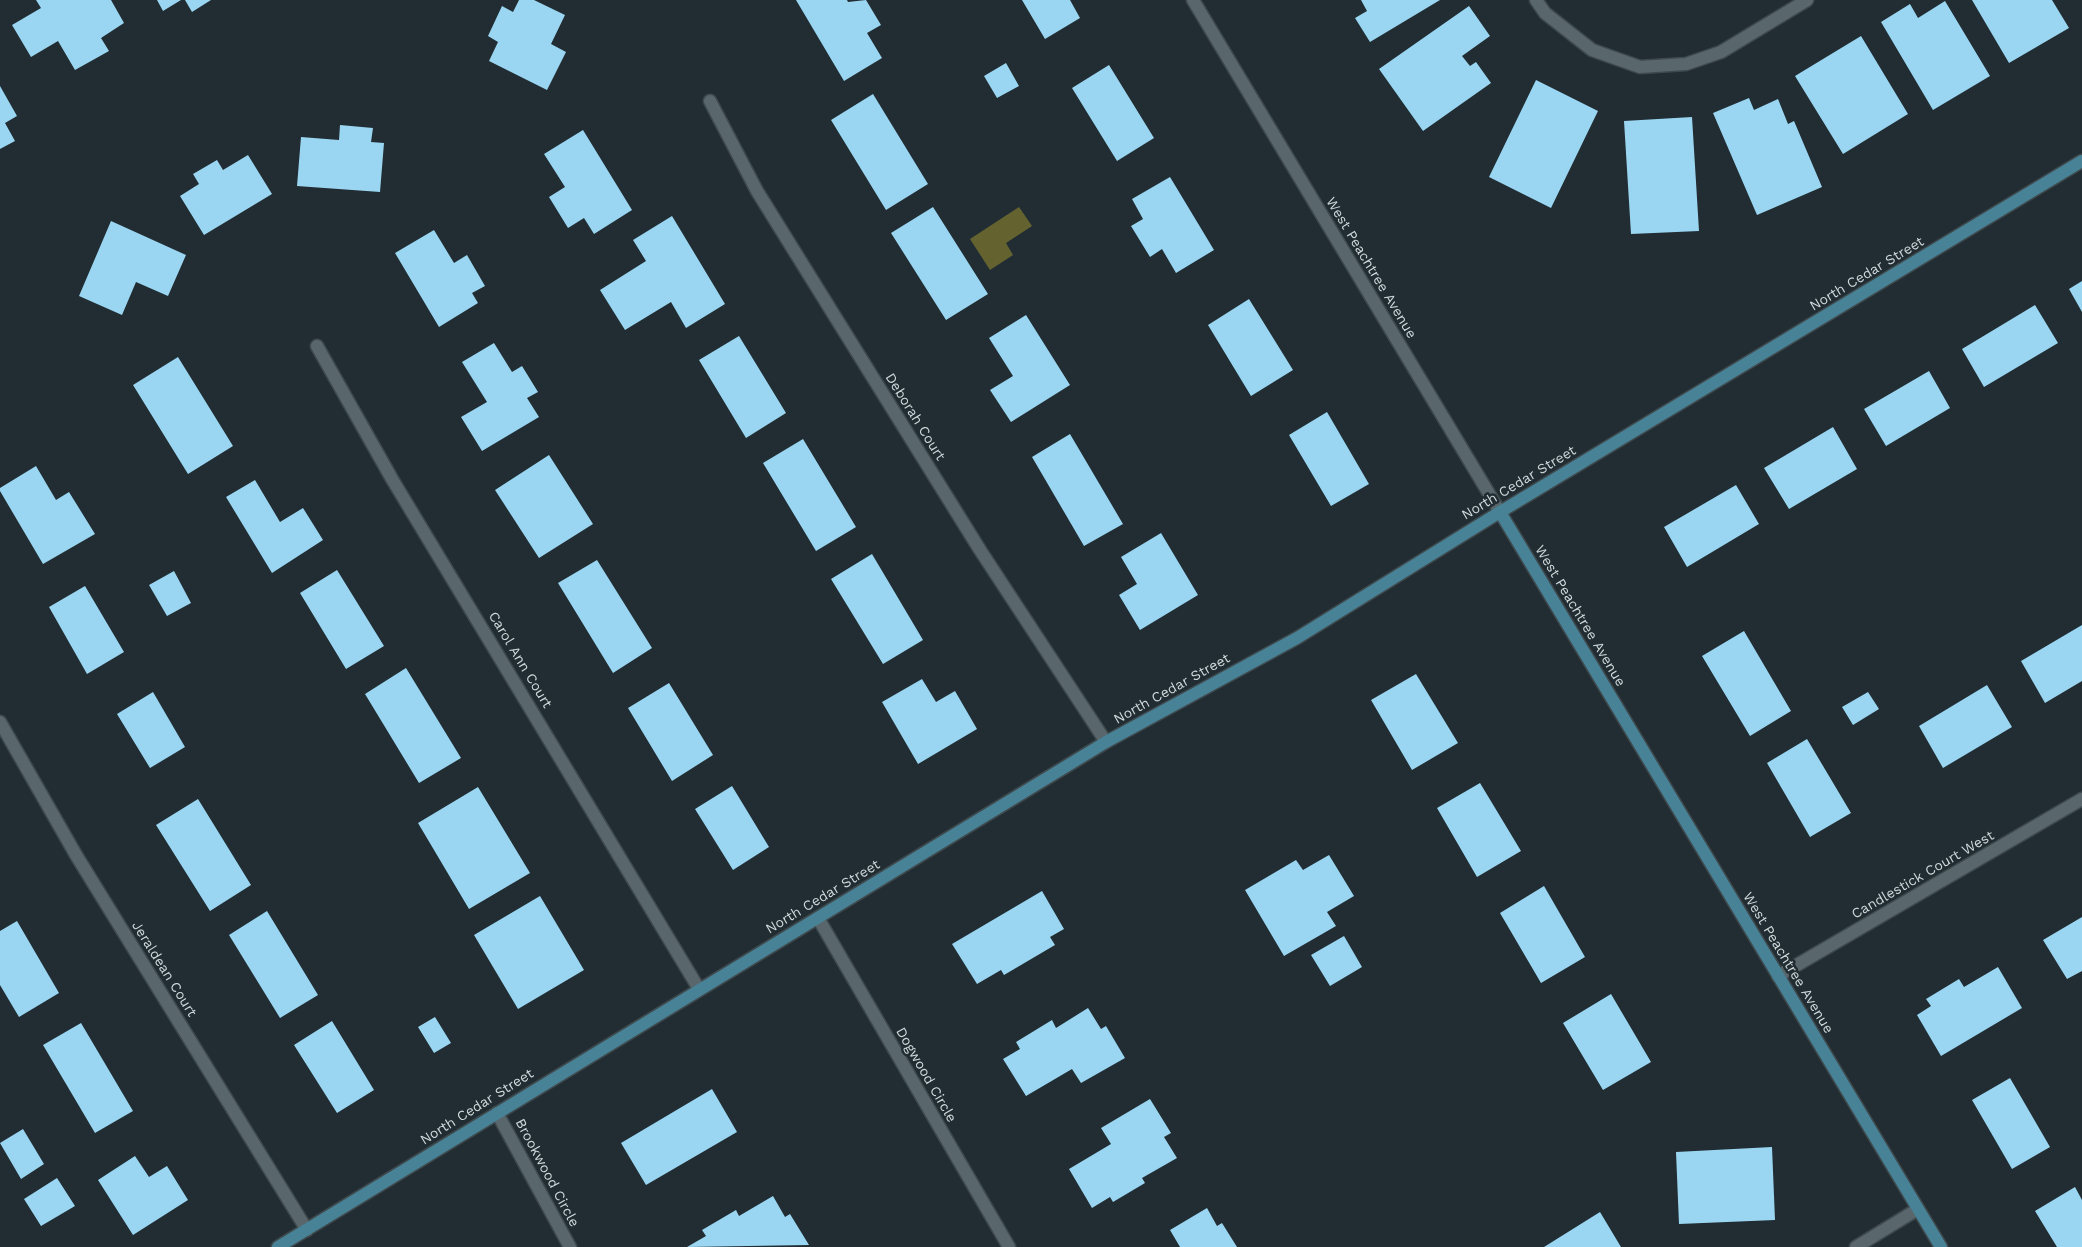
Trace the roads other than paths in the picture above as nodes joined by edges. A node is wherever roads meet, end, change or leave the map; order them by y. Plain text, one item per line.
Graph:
1 (1193, 0) edge
2 (1536, 0) edge
3 (1807, 0) edge
4 (710, 101) dead end
5 (2082, 161) edge
6 (317, 346) dead end
7 (1500, 512) junction
8 (0, 722) edge
9 (1106, 742) junction
10 (2082, 799) edge
11 (818, 918) junction
12 (1778, 976) junction
13 (699, 988) junction
14 (497, 1113) junction
15 (1918, 1209) junction
16 (307, 1230) junction
17 (278, 1247) edge
18 (570, 1247) edge
19 (1008, 1247) edge
20 (1856, 1247) edge
21 (1941, 1247) edge

1 - 7 street, West Peachtree Avenue
2 - 3 street
4 - 9 street, Deborah Court
5 - 7 street, North Cedar Street
6 - 13 street, Carol Ann Court
7 - 9 street, North Cedar Street
7 - 12 street, West Peachtree Avenue
8 - 16 street, Jeraldean Court
9 - 11 street, North Cedar Street
10 - 12 street, Candlestick Court West
11 - 13 street, North Cedar Street
11 - 19 street, Dogwood Circle
12 - 15 street, West Peachtree Avenue
13 - 14 street, North Cedar Street
14 - 16 street, North Cedar Street
14 - 18 street, Brookwood Circle
15 - 20 street
15 - 21 street, West Peachtree Avenue
16 - 17 street, North Cedar Street

